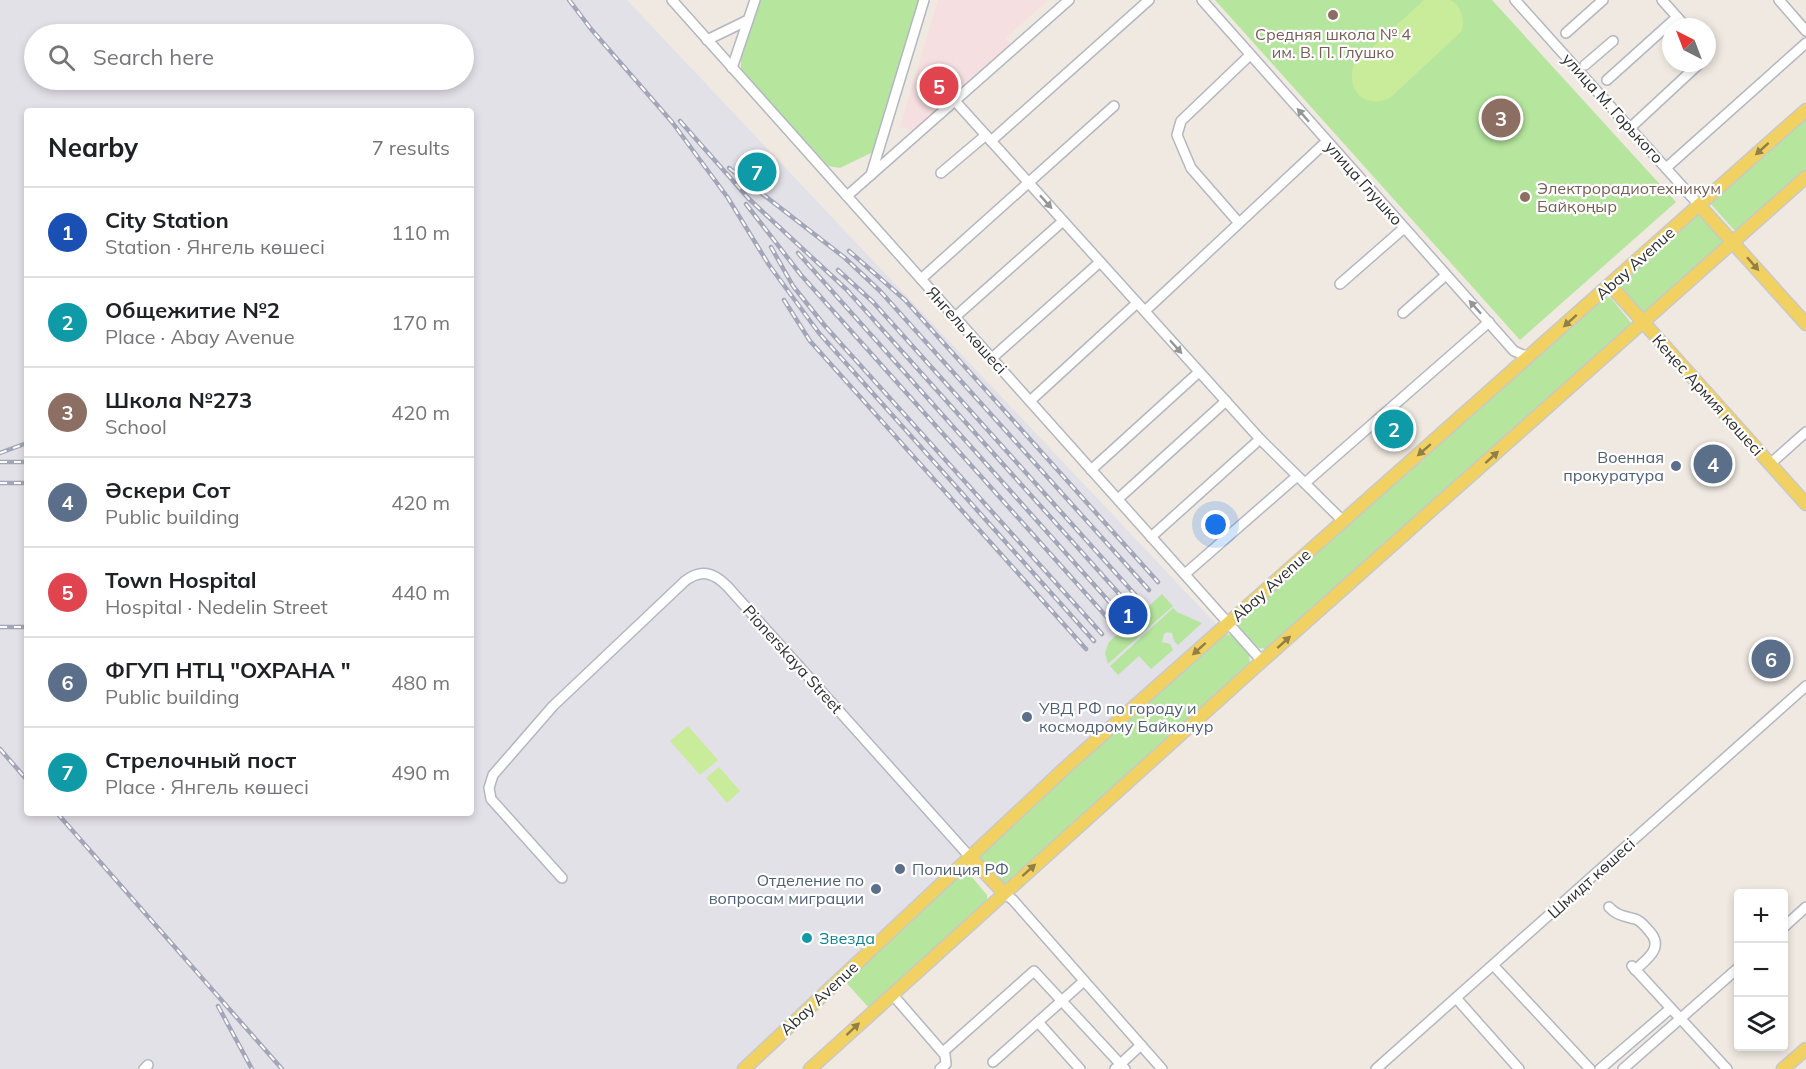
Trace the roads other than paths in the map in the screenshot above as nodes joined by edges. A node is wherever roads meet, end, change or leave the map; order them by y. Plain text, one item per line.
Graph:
1 (672, 0) edge
2 (755, 0) edge
3 (924, 0) edge
4 (1069, 0) edge
5 (1149, 0) edge
6 (1202, 0) edge
7 (1515, 0) edge
8 (1603, 0) edge
9 (1662, 0) edge
10 (1779, 0) edge
11 (1677, 17) joint
12 (748, 20) junction
13 (1806, 30) edge
14 (1566, 33) dead end
15 (707, 40) junction
16 (1613, 41) dead end
17 (1806, 43) edge
18 (1250, 55) junction
19 (1585, 65) dead end
20 (732, 68) junction
21 (1690, 72) edge
22 (1607, 80) dead end
23 (955, 101) junction
24 (1114, 106) dead end
25 (1806, 110) edge
26 (1630, 128) junction
27 (988, 138) junction
28 (1327, 141) junction
29 (1666, 168) junction
30 (941, 173) dead end
31 (871, 175) junction
32 (1806, 177) edge
33 (1029, 183) junction
34 (847, 196) junction
35 (1699, 205) junction
36 (1063, 221) junction
37 (1239, 223) junction
38 (1404, 228) junction
39 (1733, 242) junction
40 (1100, 262) junction
41 (1446, 275) junction
42 (921, 279) junction
43 (1340, 284) dead end
44 (1610, 285) junction
45 (1137, 303) junction
46 (1145, 311) junction
47 (1403, 313) dead end
48 (955, 317) junction
49 (1489, 322) junction
50 (1644, 322) junction
51 (1806, 324) edge
52 (1531, 355) junction
53 (992, 358) junction
54 (1199, 372) junction
55 (1030, 401) junction
56 (1226, 401) junction
57 (1806, 432) edge
58 (1260, 439) junction
59 (1770, 464) junction
60 (1091, 470) junction
61 (1296, 477) junction
62 (1305, 483) junction
63 (1118, 499) junction
64 (1806, 504) edge
65 (1343, 521) junction
66 (1151, 537) junction
67 (1185, 574) junction
68 (1228, 623) junction
69 (1262, 661) junction
70 (1806, 686) edge
71 (970, 857) junction
72 (561, 878) dead end
73 (1004, 893) junction
74 (1610, 907) dead end
75 (1806, 907) edge
76 (1788, 923) edge
77 (1493, 965) junction
78 (1734, 972) edge
79 (1084, 981) junction
80 (892, 994) junction
81 (1456, 998) junction
82 (1061, 1001) junction
83 (1670, 1009) junction
84 (1680, 1020) junction
85 (1038, 1022) junction
86 (1141, 1045) junction
87 (1806, 1049) edge
88 (943, 1052) junction
89 (993, 1062) dead end
90 (1120, 1068) edge
91 (744, 1069) edge
92 (810, 1069) edge
93 (940, 1069) edge
94 (1080, 1069) edge
95 (1162, 1069) edge
96 (1377, 1069) edge
97 (1520, 1069) edge
98 (1590, 1069) edge
99 (1600, 1069) edge
100 (1623, 1069) edge
101 (1727, 1069) edge
102 (1783, 1069) edge

1 - 15 street, Янгель көшесі
2 - 12 street
3 - 31 street
4 - 23 street
5 - 27 street
6 - 18 street, улица Глушко
7 - 26 street, улица М. Горького
8 - 14 street
9 - 11 street
10 - 13 street
11 - 22 street
12 - 15 street
12 - 20 street
15 - 20 street, Янгель көшесі
16 - 19 street
17 - 29 street
28 -> 18 street, улица Глушко
18 - 37 street
20 - 34 street, Янгель көшесі
21 - 26 street
23 - 27 street
23 - 31 street
24 - 33 street
25 -> 35 main road, Abay Avenue
26 - 29 street, улица М. Горького
27 - 30 street
27 - 33 street
28 - 37 street
28 - 38 street, улица Глушко
29 - 35 street, улица М. Горького
31 - 34 street
32 - 39 main road
33 -> 36 street
33 - 42 street
34 - 42 street, Янгель көшесі
35 - 39 main road, улица М. Горького
35 - 44 main road, Abay Avenue
36 - 40 street
36 - 48 street
37 - 46 street
38 - 41 street, улица Глушко
38 - 43 street
39 - 50 main road
39 -> 51 main road, улица М. Горького
40 - 45 street
40 - 53 street
41 - 47 street
49 -> 41 street, улица Глушко
42 - 48 street, Янгель көшесі
44 - 50 main road, Кеңес Армия көшесі
44 -> 52 main road, Abay Avenue
45 - 46 street
45 - 55 street
46 -> 54 street
48 - 53 street, Янгель көшесі
49 - 52 street, улица Глушко
49 - 62 street
50 - 59 main road, Кеңес Армия көшесі
69 -> 50 main road
52 -> 65 main road, Abay Avenue
53 - 55 street, Янгель көшесі
54 - 56 street
54 - 60 street
55 - 60 street, Янгель көшесі
56 - 58 street
56 - 63 street
57 - 59 street
58 - 61 street
58 - 66 street
59 - 64 main road, Кеңес Армия көшесі
60 - 63 street, Янгель көшесі
61 - 62 street
61 - 67 street
62 - 65 street
63 - 66 street, Янгель көшесі
65 - 68 main road, Abay Avenue
66 - 67 street, Янгель көшесі
67 - 68 street, Янгель көшесі
68 - 69 street, Янгель көшесі
68 -> 71 main road, Abay Avenue
73 -> 69 main road
70 - 77 street, Шмидт көшесі
71 - 72 street, Pionerskaya Street
71 - 73 main road, Pionerskaya Street
71 - 91 main road, Abay Avenue
73 - 79 street, Pionerskaya Street
73 - 80 main road
74 - 83 street
75 - 76 street
77 - 81 street, Шмидт көшесі
77 - 98 street
78 - 84 street
79 - 82 street
79 - 86 street, Pionerskaya Street
80 - 88 street
92 -> 80 main road
81 - 96 street, Шмидт көшесі
81 - 97 street
82 - 85 street
82 - 88 street
82 - 90 street
83 - 84 street
83 - 99 street
84 - 100 street
84 - 101 street
85 - 89 street
85 - 94 street
86 - 90 street
86 - 95 street, Pionerskaya Street
87 - 102 main road
88 - 93 street

